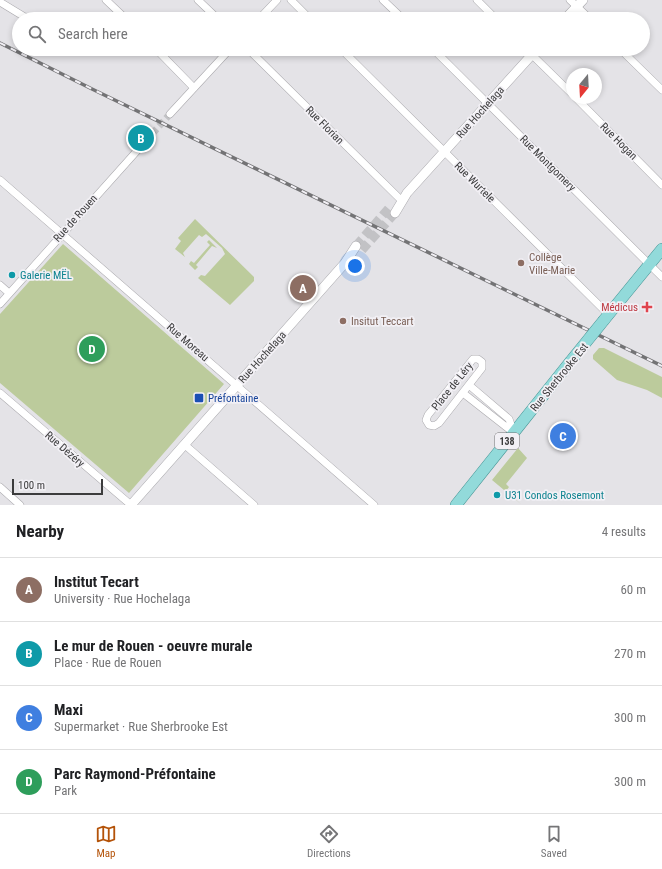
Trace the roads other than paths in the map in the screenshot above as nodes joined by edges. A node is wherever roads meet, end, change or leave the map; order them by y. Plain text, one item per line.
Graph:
1 (106, 0) edge
2 (198, 0) edge
3 (277, 0) edge
4 (291, 0) edge
5 (383, 0) edge
6 (477, 0) edge
7 (0, 2) edge
8 (577, 2) edge
9 (16, 12) edge
10 (119, 12) edge
11 (211, 12) edge
12 (266, 12) edge
13 (303, 12) edge
14 (395, 12) edge
15 (489, 12) edge
16 (570, 12) edge
17 (585, 12) edge
18 (163, 56) edge
19 (224, 56) edge
20 (255, 56) edge
21 (348, 56) edge
22 (440, 56) edge
23 (528, 56) edge
24 (537, 56) edge
25 (627, 56) edge
26 (194, 88) junction
27 (566, 88) edge
28 (662, 90) edge
29 (487, 103) junction
30 (582, 104) edge
31 (170, 114) tunnel mouth
32 (152, 134) tunnel mouth
33 (444, 152) junction
34 (0, 180) edge
35 (662, 185) edge
36 (403, 198) junction
37 (392, 211) tunnel mouth
38 (61, 233) junction
39 (359, 248) tunnel mouth
40 (662, 249) edge
41 (650, 265) junction
42 (662, 276) edge
43 (0, 285) edge
44 (9, 293) junction
45 (0, 304) edge
46 (606, 317) junction
47 (238, 385) junction
48 (468, 385) junction
49 (0, 393) edge
50 (462, 393) junction
51 (514, 433) junction
52 (185, 445) junction
53 (0, 487) edge
54 (20, 505) edge
55 (131, 505) edge
56 (254, 505) edge
57 (374, 505) edge
58 (456, 505) edge

1 - 10 street
2 - 11 street
3 - 12 street
4 - 13 street
5 - 14 street
6 - 15 street
7 - 9 street
8 - 16 street
8 - 17 street
18 - 26 street
19 - 26 street
20 - 36 street, Rue Florian
21 - 33 street, Rue Wurtele
22 - 29 street, Rue Montgomery
23 - 29 street, Rue Hochelaga
24 - 27 street
25 - 28 street
26 - 31 street
29 - 33 street, Rue Hochelaga
29 - 41 street, Rue Montgomery
30 - 35 street, Rue Hogan
32 - 38 street, Rue de Rouen
33 - 36 street, Rue Hochelaga
33 - 46 street, Rue Wurtele
34 - 38 street, Rue Moreau
36 - 37 street, Rue Hochelaga
38 - 44 street, Rue de Rouen
38 - 47 street, Rue Moreau
39 - 47 street, Rue Hochelaga
40 - 41 main road, Rue Sherbrooke Est / 138
41 - 42 street, Rue Montgomery
41 - 46 main road, Rue Sherbrooke Est / 138
43 - 44 street
44 - 45 street, Rue de Rouen
46 - 51 main road, Rue Sherbrooke Est / 138, bridge
47 - 52 street, Rue Hochelaga
47 - 57 street, Rue Moreau
48 - 50 street, Place de Léry
48 - 50 street, Place de Léry
48 - 51 street, Place de Léry
49 - 55 street, Rue Dézéry
50 - 51 street, Place de Léry
51 - 58 main road, Rue Sherbrooke Est / 138
52 - 55 street, Rue Hochelaga
52 - 56 street
53 - 54 street

